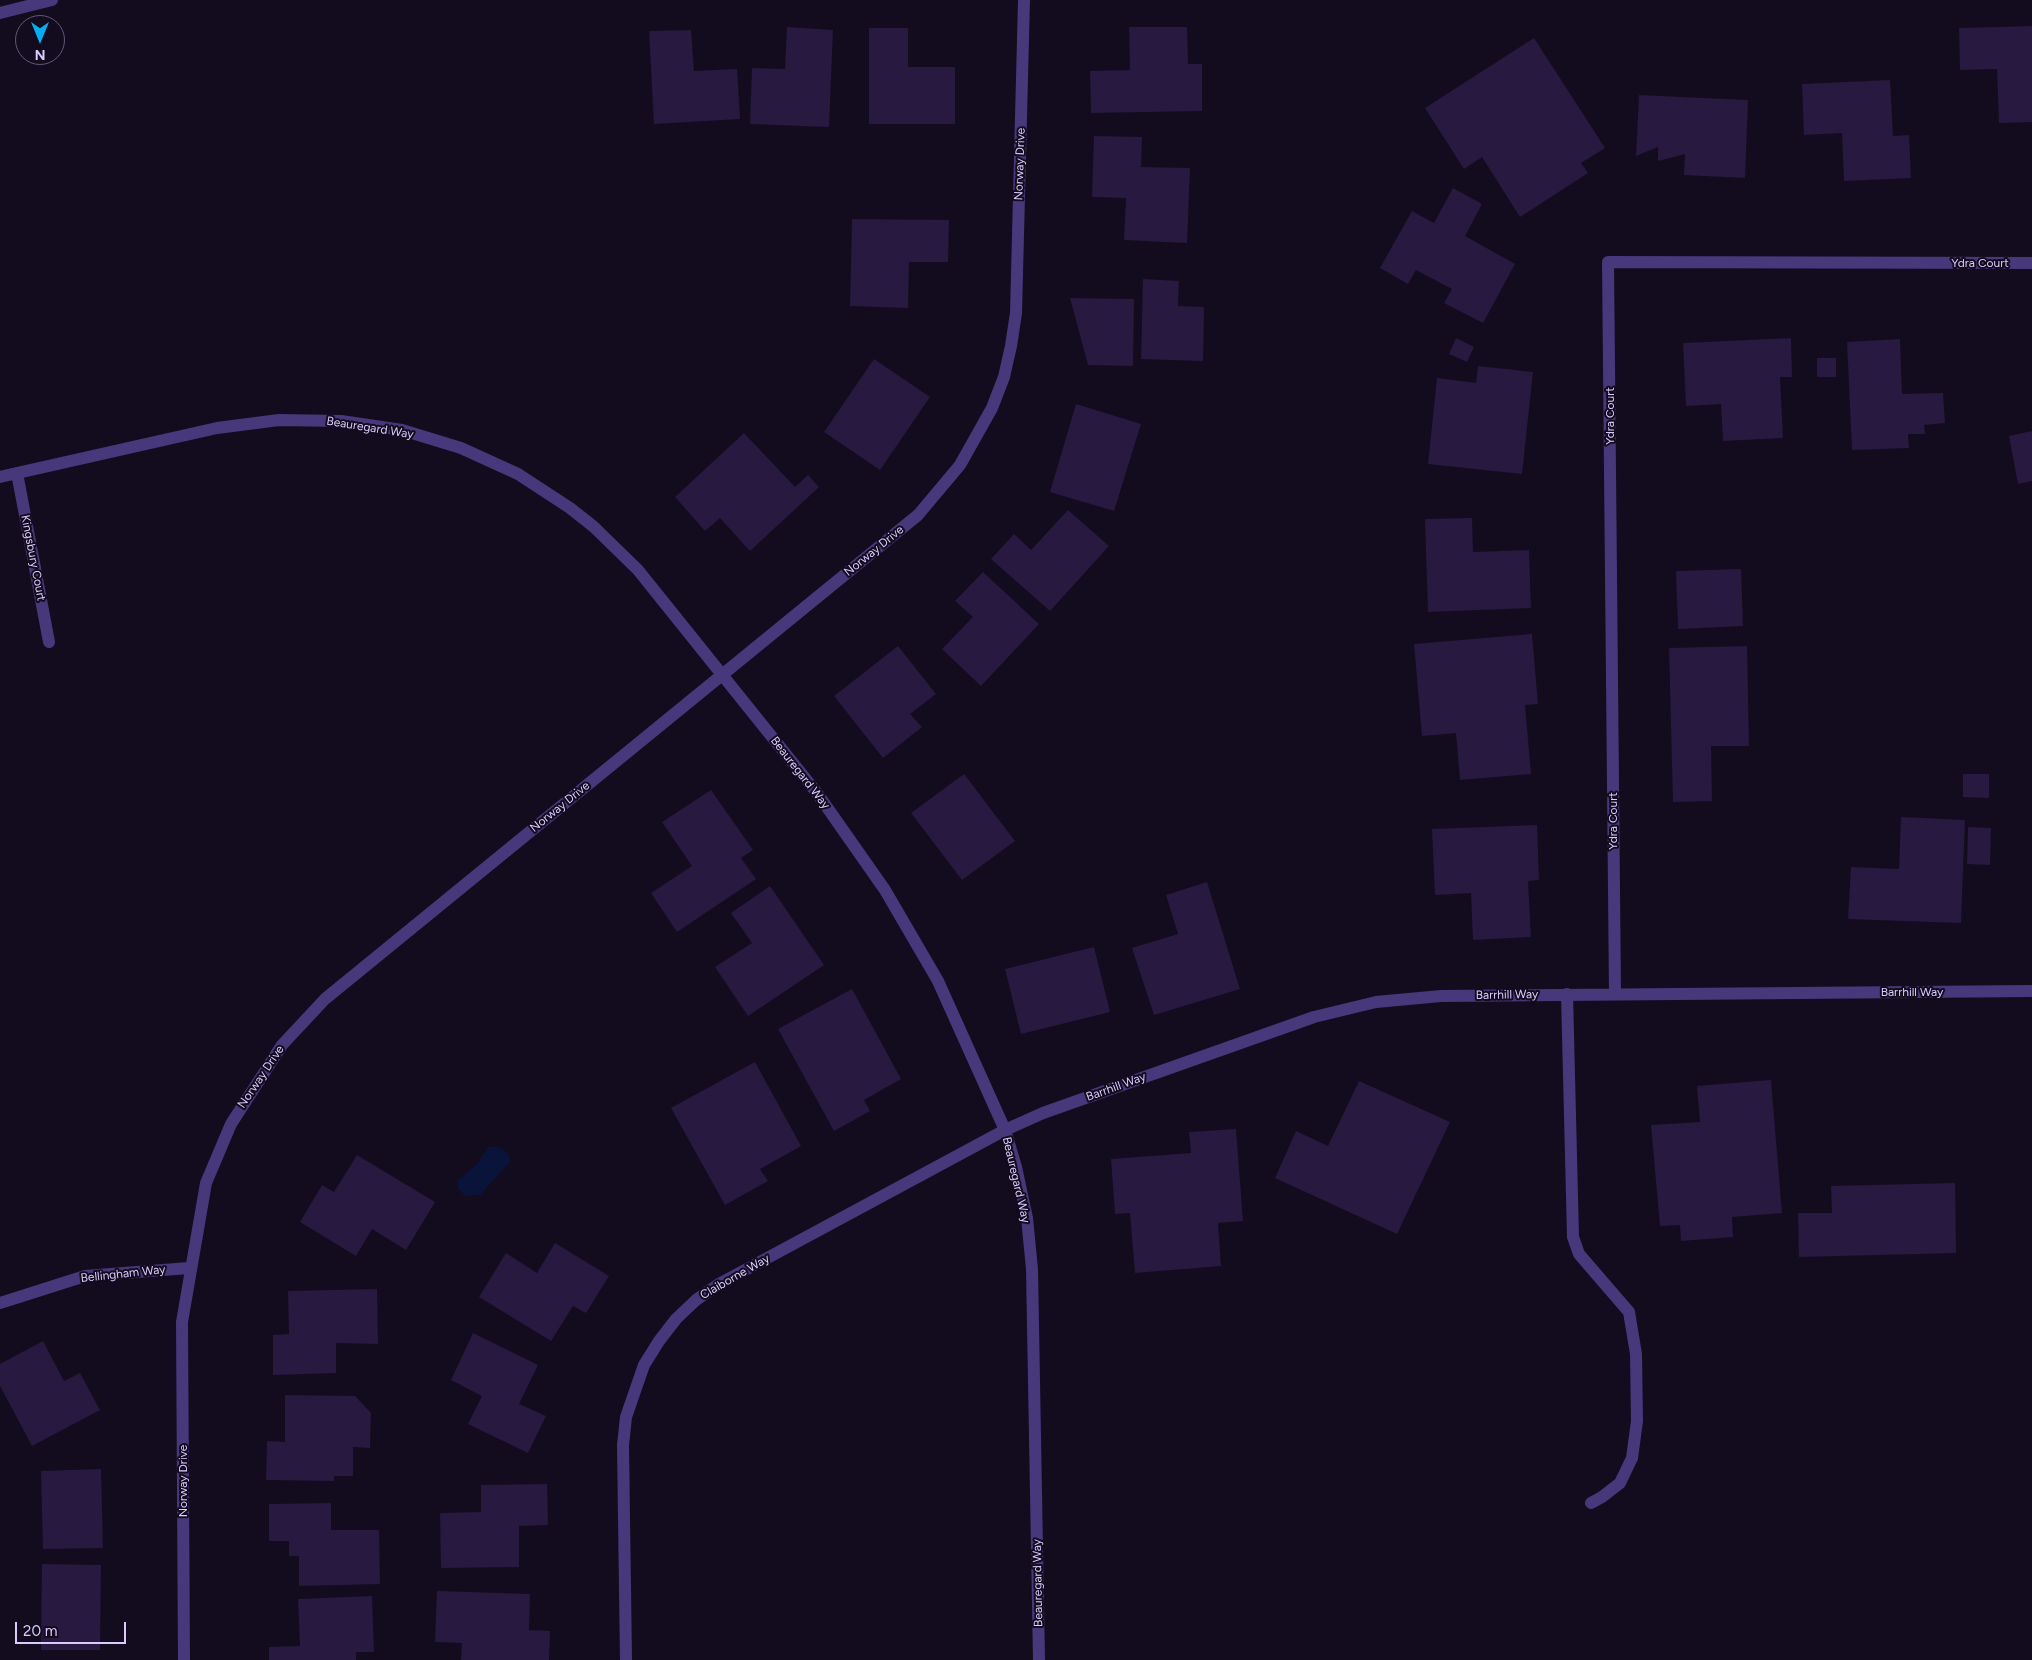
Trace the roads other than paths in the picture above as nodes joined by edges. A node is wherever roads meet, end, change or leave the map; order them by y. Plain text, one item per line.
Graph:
1 (52, 0) edge
2 (1024, 0) edge
3 (0, 13) edge
4 (2032, 263) edge
5 (16, 473) junction
6 (0, 477) edge
7 (49, 642) dead end
8 (722, 675) junction
9 (2032, 991) edge
10 (1615, 993) junction
11 (1567, 994) junction
12 (1005, 1130) junction
13 (189, 1268) junction
14 (0, 1303) edge
15 (1591, 1503) dead end
16 (184, 1660) edge
17 (626, 1660) edge
18 (1039, 1660) edge

1 - 3 street
2 - 8 street, Norway Drive
4 - 10 street, Ydra Court
5 - 6 street, Beauregard Way
5 - 7 street, Kingsbury Court
5 - 8 street, Beauregard Way
8 - 12 street, Beauregard Way
8 - 13 street, Norway Drive
9 - 10 street, Barrhill Way
10 - 11 street, Barrhill Way
11 - 12 street, Barrhill Way
11 - 15 street
12 - 17 street, Claiborne Way
12 - 18 street, Beauregard Way
13 - 14 street, Bellingham Way
13 - 16 street, Norway Drive

